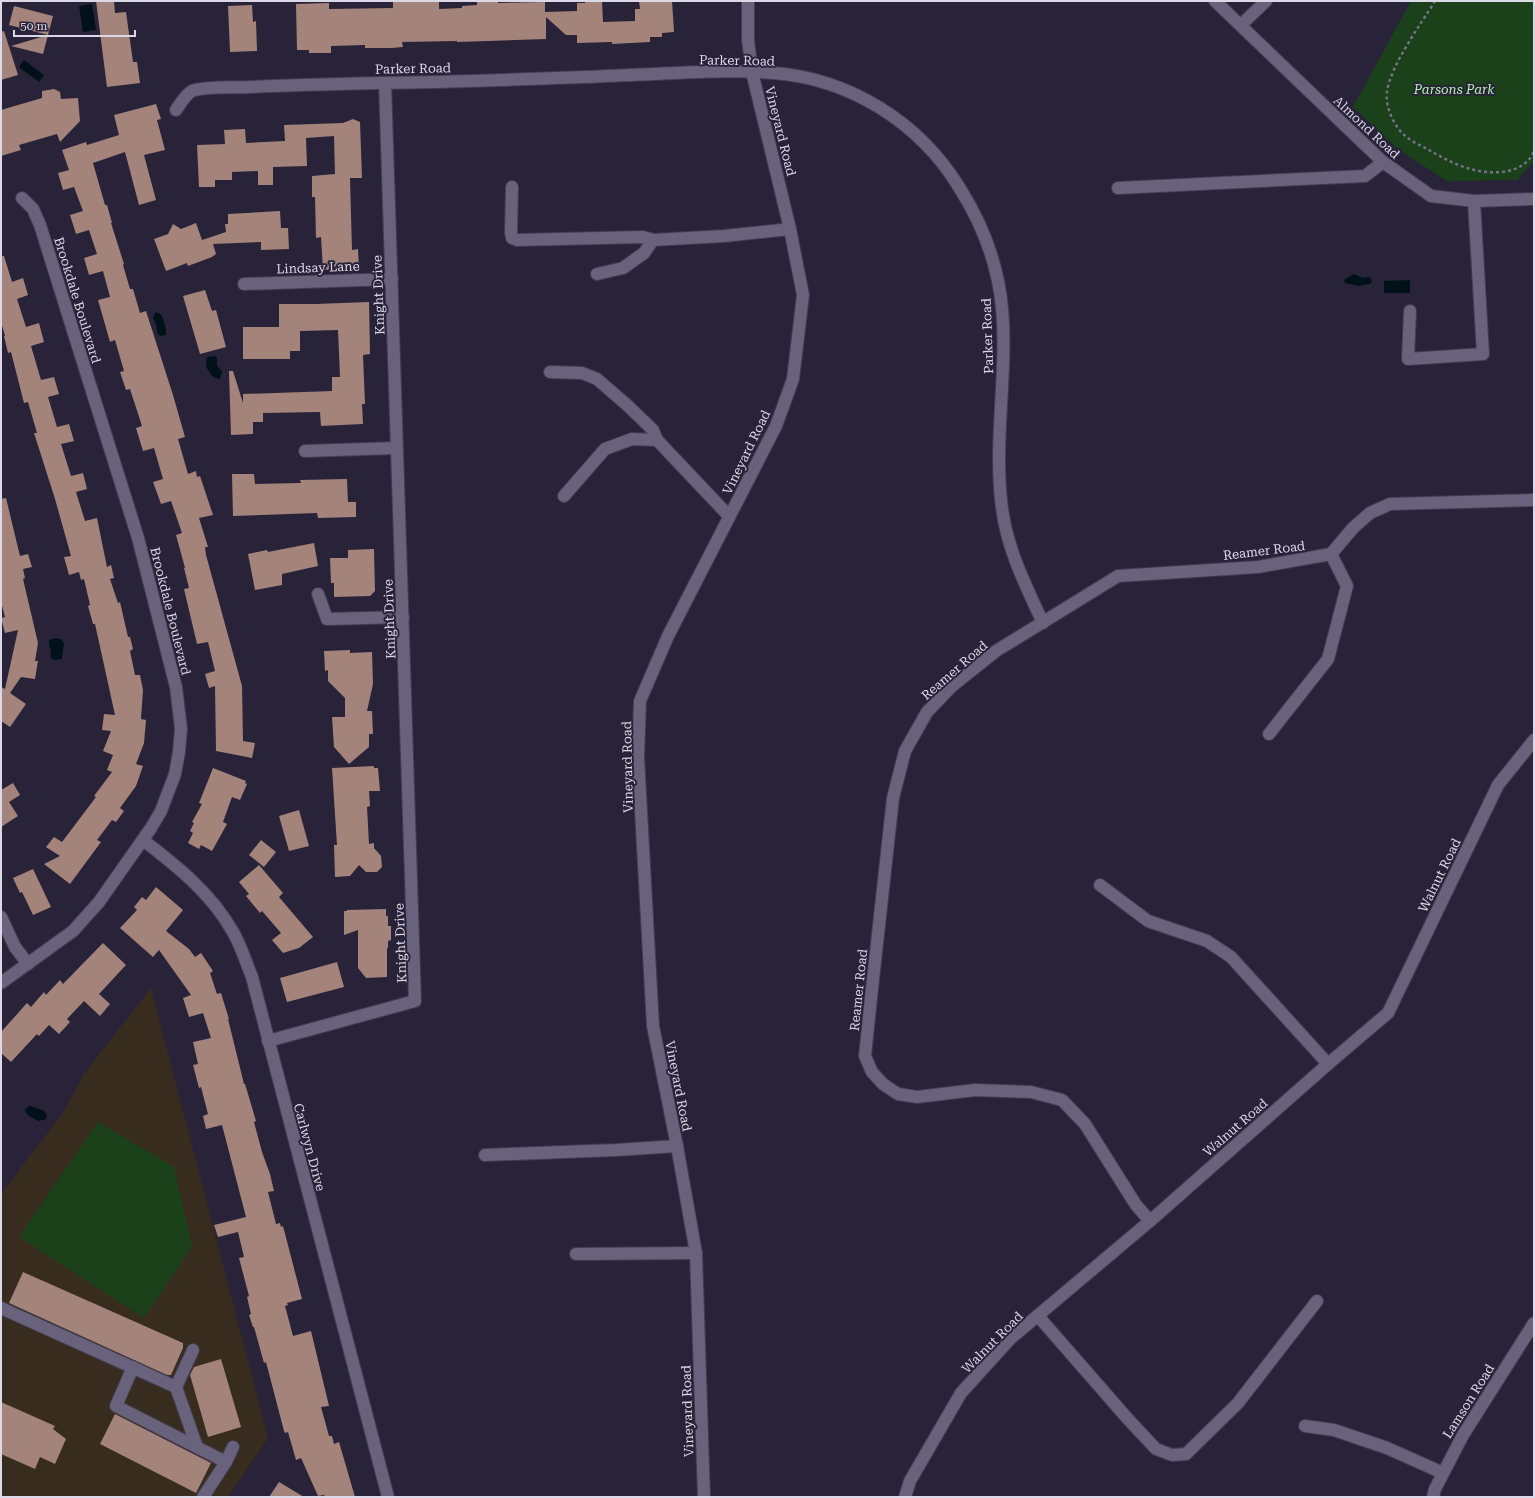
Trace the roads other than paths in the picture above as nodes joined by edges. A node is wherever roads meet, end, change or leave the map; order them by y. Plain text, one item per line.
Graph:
1 (748, 1) edge
2 (1215, 1) edge
3 (1266, 1) edge
4 (1241, 25) junction
5 (752, 72) junction
6 (385, 83) junction
7 (176, 110) dead end
8 (1382, 162) junction
9 (512, 187) dead end
10 (1118, 188) dead end
11 (22, 198) dead end
12 (1534, 199) edge
13 (1474, 200) junction
14 (790, 229) junction
15 (653, 240) junction
16 (598, 274) dead end
17 (392, 280) junction
18 (244, 284) dead end
19 (1410, 311) dead end
20 (550, 372) dead end
21 (657, 440) junction
22 (396, 448) junction
23 (305, 451) dead end
24 (564, 496) dead end
25 (1534, 500) edge
26 (729, 516) junction
27 (1331, 554) junction
28 (318, 594) dead end
29 (403, 616) junction
30 (1043, 623) junction
31 (1269, 734) dead end
32 (1534, 740) edge
33 (143, 840) junction
34 (1100, 884) dead end
35 (1, 917) edge
36 (28, 964) junction
37 (1, 983) edge
38 (268, 1041) junction
39 (1328, 1064) junction
40 (677, 1146) junction
41 (485, 1155) dead end
42 (1150, 1221) junction
43 (696, 1253) junction
44 (576, 1254) dead end
45 (1317, 1300) dead end
46 (1, 1308) edge
47 (1038, 1316) junction
48 (1534, 1323) edge
49 (193, 1350) dead end
50 (133, 1367) junction
51 (176, 1387) junction
52 (1305, 1426) dead end
53 (197, 1447) junction
54 (233, 1447) dead end
55 (226, 1462) junction
56 (1443, 1473) junction
57 (203, 1497) edge
58 (388, 1497) edge
59 (704, 1497) edge
60 (905, 1497) edge
61 (1433, 1497) edge

1 - 5 street, Vineyard Road
2 - 4 street, Almond Road
3 - 4 street
4 - 8 street, Almond Road
5 - 6 street, Parker Road
5 - 14 street, Vineyard Road
5 - 30 street, Parker Road
6 - 7 street, Parker Road
6 - 17 street, Knight Drive
8 - 10 street
8 - 13 street, Almond Road
9 - 15 street
11 - 33 street, Brookdale Boulevard
12 - 13 street, Almond Road
13 - 19 street
14 - 15 street
14 - 26 street, Vineyard Road
15 - 16 street
17 - 18 street, Lindsay Lane
17 - 22 street, Knight Drive
20 - 21 street
21 - 24 street
21 - 26 street
22 - 23 street
22 - 29 street, Knight Drive
25 - 27 street
26 - 40 street, Vineyard Road
27 - 30 street, Reamer Road
27 - 31 street
28 - 29 street
29 - 38 street, Knight Drive
30 - 42 street, Reamer Road
32 - 39 street, Walnut Road
33 - 36 street, Brookdale Boulevard
33 - 38 street, Carlwyn Drive
34 - 39 street
35 - 36 street
36 - 37 street, Brookdale Boulevard
38 - 58 street, Carlwyn Drive
39 - 42 street, Walnut Road
40 - 41 street
40 - 43 street, Vineyard Road
42 - 47 street, Walnut Road
43 - 44 street
43 - 59 street, Vineyard Road
45 - 47 street
46 - 50 street
47 - 60 street, Walnut Road
48 - 56 street, Lamson Road
49 - 51 street
50 - 51 street
50 - 53 street
51 - 53 street
52 - 56 street
53 - 55 street
54 - 55 street
55 - 57 street
56 - 61 street, Lamson Road

